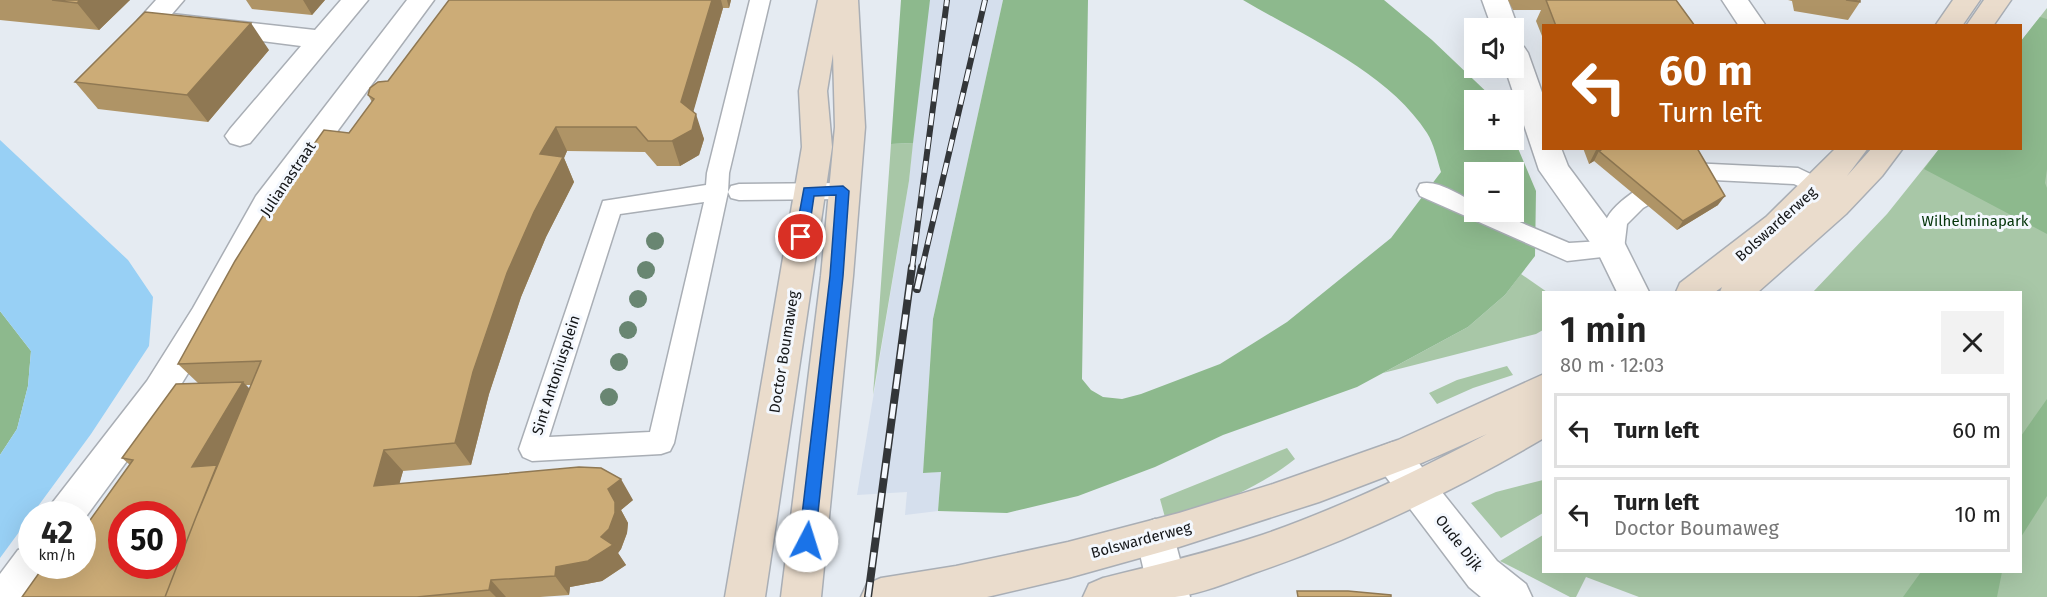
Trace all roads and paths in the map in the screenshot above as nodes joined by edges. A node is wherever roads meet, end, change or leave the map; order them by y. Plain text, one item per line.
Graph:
1 (171, 0) edge
2 (355, 0) edge
3 (421, 0) edge
4 (760, 0) edge
5 (831, 0) edge
6 (845, 0) edge
7 (1495, 0) edge
8 (1735, 0) edge
9 (1967, 0) edge
10 (1998, 0) edge
11 (1501, 18) edge
12 (1752, 24) edge
13 (1949, 24) edge
14 (1980, 24) edge
15 (322, 40) junction
16 (1523, 78) edge
17 (1542, 135) edge
18 (240, 136) dead end
19 (1547, 150) edge
20 (1853, 150) edge
21 (1886, 150) edge
22 (1428, 190) dead end
23 (808, 191) junction
24 (843, 191) junction
25 (728, 192) junction
26 (1830, 193) junction
27 (1464, 206) edge
28 (1500, 222) edge
29 (1612, 249) junction
30 (1633, 291) edge
31 (1693, 291) edge
32 (1737, 291) edge
33 (1542, 389) edge
34 (1542, 421) edge
35 (1393, 458) junction
36 (1425, 500) junction
37 (75, 501) edge
38 (1155, 537) junction
39 (21, 579) edge
40 (1168, 589) edge
41 (8, 597) edge
42 (745, 597) edge
43 (801, 597) edge
44 (881, 597) edge
45 (1103, 597) edge
46 (1512, 597) edge

1 - 15 street
2 - 15 street
3 - 37 street, Julianastraat
4 - 25 lane, Sint Antoniusplein
5 - 23 main road, Doctor Boumaweg
6 - 24 main road
7 - 11 street
8 - 12 street
9 - 13 main road
10 - 14 main road
15 - 18 street
16 - 17 street
19 - 29 street
20 - 26 main road, Bolswarderweg
21 - 26 main road, Bolswarderweg
22 - 27 lane
23 - 24 lane
23 - 25 lane
23 - 42 main road, Doctor Boumaweg
24 - 43 main road
25 - 25 lane, Sint Antoniusplein
26 - 29 lane
26 - 31 main road, Bolswarderweg
26 - 32 main road, Bolswarderweg
28 - 29 lane
29 - 30 street
33 - 35 main road, Bolswarderweg
34 - 36 main road
35 - 36 street
35 - 38 main road, Bolswarderweg
36 - 40 main road
36 - 46 street, Oude Dijk
38 - 40 street
38 - 44 main road, Bolswarderweg
39 - 41 street
40 - 45 main road

